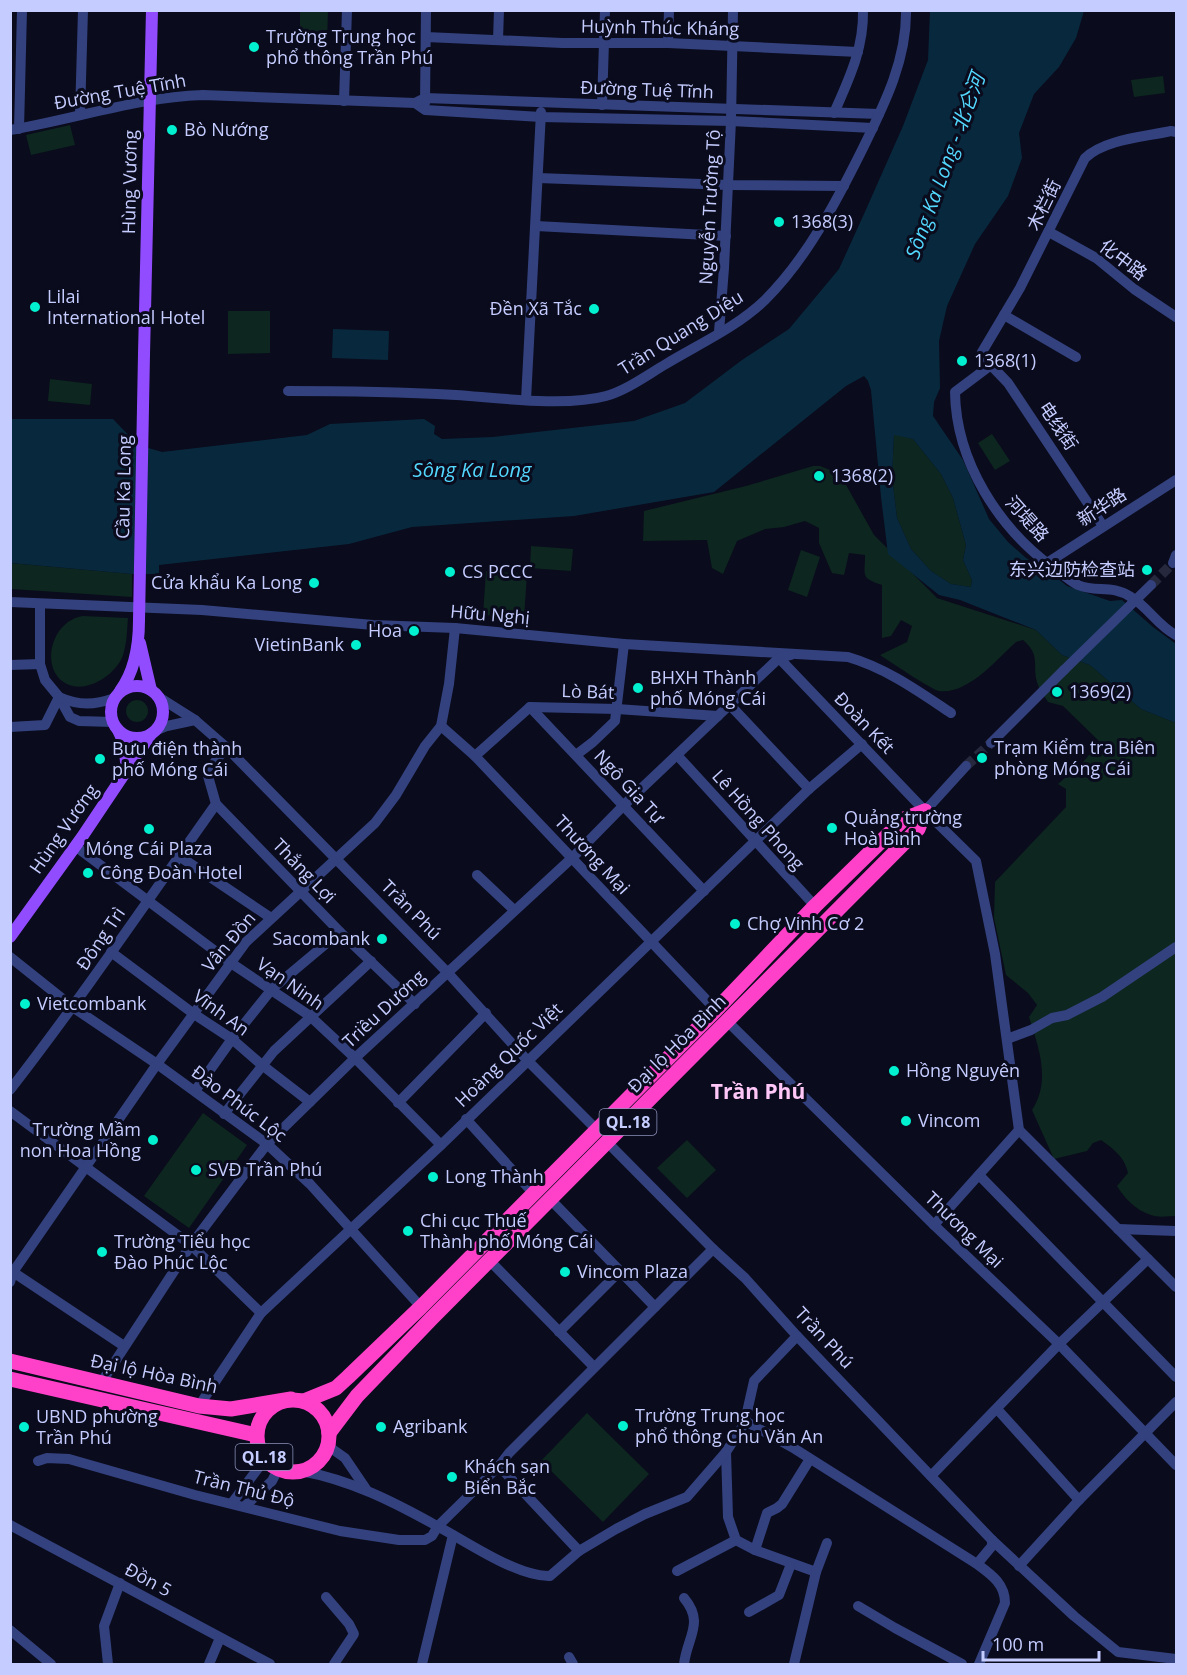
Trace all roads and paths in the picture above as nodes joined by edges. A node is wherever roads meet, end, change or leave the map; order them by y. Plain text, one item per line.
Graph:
1 (22, 10) edge
2 (83, 10) edge
3 (152, 10) edge
4 (347, 10) edge
5 (426, 10) edge
6 (499, 10) edge
7 (605, 10) edge
8 (669, 10) edge
9 (733, 10) edge
10 (863, 10) edge
11 (906, 10) edge
12 (426, 37) junction
13 (498, 40) junction
14 (604, 43) junction
15 (668, 43) junction
16 (732, 46) junction
17 (16, 47) edge
18 (858, 52) junction
19 (150, 100) junction
20 (420, 100) junction
21 (344, 101) junction
22 (541, 102) junction
23 (602, 105) junction
24 (834, 113) junction
25 (879, 114) junction
26 (80, 115) junction
27 (731, 115) junction
28 (541, 117) junction
29 (873, 128) junction
30 (15, 129) edge
31 (1176, 132) edge
32 (538, 178) junction
33 (728, 186) junction
34 (844, 186) junction
35 (536, 226) junction
36 (1049, 232) junction
37 (726, 236) junction
38 (1004, 315) junction
39 (1176, 317) edge
40 (719, 333) junction
41 (983, 350) joint
42 (144, 354) joint
43 (1076, 357) dead end
44 (991, 365) junction
45 (288, 391) dead end
46 (526, 400) junction
47 (1176, 480) edge
48 (1103, 526) junction
49 (1176, 555) edge
50 (1176, 561) edge
51 (1047, 563) junction
52 (1151, 585) tunnel mouth
53 (10, 602) edge
54 (40, 604) junction
55 (455, 628) junction
56 (1176, 635) edge
57 (139, 636) junction
58 (624, 644) junction
59 (791, 655) junction
60 (779, 658) junction
61 (40, 664) junction
62 (10, 665) edge
63 (154, 693) junction
64 (117, 695) junction
65 (59, 697) junction
66 (729, 705) junction
67 (530, 707) junction
68 (617, 709) junction
69 (951, 713) dead end
70 (718, 716) junction
71 (195, 720) junction
72 (115, 726) junction
73 (441, 726) junction
74 (10, 727) edge
75 (153, 732) junction
76 (862, 744) junction
77 (991, 744) tunnel mouth
78 (226, 747) junction
79 (576, 755) junction
80 (677, 755) junction
81 (475, 756) junction
82 (966, 766) tunnel mouth
83 (127, 771) junction
84 (809, 789) junction
85 (216, 804) junction
86 (624, 806) junction
87 (925, 811) junction
88 (756, 842) junction
89 (75, 846) junction
90 (179, 856) junction
91 (573, 857) junction
92 (336, 860) junction
93 (477, 875) dead end
94 (834, 887) junction
95 (300, 891) junction
96 (704, 891) junction
97 (147, 900) junction
98 (847, 900) junction
99 (815, 906) junction
100 (514, 910) junction
101 (271, 918) junction
102 (339, 932) junction
103 (10, 937) edge
104 (650, 943) junction
105 (1176, 948) edge
106 (111, 952) junction
107 (10, 957) edge
108 (371, 961) junction
109 (231, 963) junction
110 (448, 973) junction
111 (272, 989) junction
112 (415, 1004) junction
113 (74, 1008) junction
114 (486, 1013) junction
115 (194, 1014) junction
116 (310, 1016) junction
117 (722, 1016) junction
118 (232, 1039) junction
119 (1007, 1039) junction
120 (356, 1058) junction
121 (527, 1060) junction
122 (157, 1064) junction
123 (262, 1065) junction
124 (10, 1090) edge
125 (195, 1091) junction
126 (310, 1102) junction
127 (398, 1103) junction
128 (10, 1111) edge
129 (224, 1114) junction
130 (466, 1119) junction
131 (597, 1130) junction
132 (1019, 1130) junction
133 (608, 1142) junction
134 (267, 1144) junction
135 (441, 1145) junction
136 (87, 1166) junction
137 (979, 1175) junction
138 (534, 1194) junction
139 (550, 1199) junction
140 (934, 1225) junction
141 (1118, 1229) junction
142 (352, 1230) junction
143 (1176, 1231) edge
144 (191, 1245) junction
145 (713, 1249) junction
146 (1148, 1259) junction
147 (489, 1260) junction
148 (621, 1271) junction
149 (11, 1275) edge
150 (1176, 1287) edge
151 (1103, 1303) junction
152 (655, 1306) junction
153 (261, 1312) junction
154 (426, 1313) junction
155 (559, 1332) junction
156 (797, 1336) junction
157 (1059, 1344) junction
158 (124, 1346) junction
159 (10, 1361) edge
160 (594, 1367) junction
161 (1176, 1377) edge
162 (10, 1379) edge
163 (99, 1382) junction
164 (94, 1397) junction
165 (297, 1400) junction
166 (1176, 1402) edge
167 (199, 1406) junction
168 (997, 1408) junction
169 (745, 1420) junction
170 (1145, 1433) junction
171 (256, 1435) junction
172 (328, 1439) junction
173 (726, 1452) junction
174 (265, 1459) junction
175 (810, 1459) junction
176 (38, 1461) dead end
177 (1176, 1465) edge
178 (500, 1466) junction
179 (278, 1469) junction
180 (301, 1472) junction
181 (931, 1476) junction
182 (366, 1490) junction
183 (1079, 1500) junction
184 (232, 1503) junction
185 (245, 1506) junction
186 (10, 1525) edge
187 (438, 1526) junction
188 (453, 1535) junction
189 (736, 1540) junction
190 (992, 1540) junction
191 (827, 1544) dead end
192 (755, 1550) junction
193 (579, 1551) junction
194 (791, 1564) junction
195 (977, 1564) junction
196 (1019, 1566) junction
197 (677, 1571) dead end
198 (816, 1572) junction
199 (120, 1583) junction
200 (326, 1597) dead end
201 (684, 1598) dead end
202 (858, 1606) dead end
203 (748, 1612) dead end
204 (10, 1630) edge
205 (220, 1638) junction
206 (1176, 1659) edge
207 (106, 1663) edge
208 (51, 1665) edge
209 (209, 1665) edge
210 (270, 1665) edge
211 (334, 1665) edge
212 (422, 1665) edge
213 (684, 1665) edge
214 (794, 1665) edge
215 (962, 1665) edge
216 (979, 1665) edge

1 - 17 street
2 - 26 street
3 - 19 main road, Hùng Vương
4 - 21 street
5 - 12 street
6 - 13 street
7 - 14 street
8 - 15 street
9 - 16 street, Nguyễn Trường Tộ
10 - 18 street
11 - 25 street, Trần Quang Diệu
12 - 13 street, Huỳnh Thúc Kháng
12 - 20 street
13 - 14 street, Huỳnh Thúc Kháng
14 - 15 street, Huỳnh Thúc Kháng
14 - 23 street
15 - 16 street, Huỳnh Thúc Kháng
16 - 18 street, Huỳnh Thúc Kháng
16 - 27 street, Nguyễn Trường Tộ
17 - 30 street
18 - 24 street
19 - 21 street, Đường Tuệ Tĩnh
19 - 26 street, Đường Tuệ Tĩnh
19 - 42 main road, Hùng Vương
20 - 21 street, Đường Tuệ Tĩnh
20 - 22 street, Đường Tuệ Tĩnh
20 - 28 street, Đường Tuệ Tĩnh
22 - 23 street, Đường Tuệ Tĩnh
22 - 28 street
23 - 27 street, Đường Tuệ Tĩnh
24 - 25 street, Đường Tuệ Tĩnh
24 - 27 street, Đường Tuệ Tĩnh
25 - 29 street, Trần Quang Diệu
26 - 30 street, Đường Tuệ Tĩnh
27 - 28 street, Đường Tuệ Tĩnh
27 - 29 street, Đường Tuệ Tĩnh
27 - 33 street, Nguyễn Trường Tộ
28 - 32 street
29 - 34 street, Trần Quang Diệu
31 - 36 street, 木栏街
32 - 33 street
32 - 35 street
33 - 34 street
33 - 37 street, Nguyễn Trường Tộ
34 - 40 street, Trần Quang Diệu
35 - 37 street
35 - 46 street
36 - 38 street, 木栏街
36 - 39 street, 化中路
37 - 40 street, Nguyễn Trường Tộ
38 - 41 street, 木栏街
38 - 43 street
40 - 46 street, Trần Quang Diệu
41 - 44 street, 电线街
42 - 57 main road, Cầu Ka Long, bridge
44 - 48 street, 电线街
44 - 51 street, 河堤路
45 - 46 street, Trần Quang Diệu
47 - 48 street, 新华路
48 - 51 street, 新华路
49 - 50 street
51 - 56 street, 河堤路
52 - 77 street, bridge
53 - 54 street, Hữu Nghị
54 - 55 street, Hữu Nghị
54 - 61 street
55 - 58 street, Hữu Nghị
55 - 73 street, Vân Đồn
57 - 63 main road
57 - 64 main road
58 - 59 street, Hữu Nghị
58 - 68 street
59 - 60 street, Triều Dương
59 - 69 street, Hữu Nghị
60 - 66 street, Triều Dương
60 - 76 street, Đoàn Kết
61 - 62 street
61 - 65 street
63 - 64 main road
63 - 71 street, Trần Phú
63 - 75 main road
64 - 65 street
64 - 72 main road
65 - 72 street
65 - 74 street
66 - 70 street, Triều Dương
66 - 84 street
67 - 68 street, Lò Bát
67 - 79 street, Ngô Gia Tự
67 - 81 street
68 - 70 street, Lò Bát
68 - 79 street
70 - 80 street, Triều Dương
71 - 75 street
71 - 78 street, Trần Phú
72 - 75 main road
72 - 83 main road
73 - 81 street, Thương Mại
73 - 92 street, Vân Đồn
75 - 83 main road, Hùng Vương
76 - 84 street, Hoàng Quốc Việt
76 - 87 street, Đoàn Kết
78 - 85 street, Thắng Lợi
78 - 92 street, Trần Phú
79 - 86 street, Ngô Gia Tự
80 - 86 street, Triều Dương
80 - 88 street, Lê Hồng Phong
81 - 91 street, Thương Mại
82 - 87 street, Đại lộ Hòa Bình / QL.18
83 - 89 main road, Hùng Vương
84 - 88 street, Hoàng Quốc Việt
85 - 90 street, Đông Trì
85 - 95 street, Thắng Lợi
86 - 91 street, Triều Dương
86 - 96 street, Ngô Gia Tự
87 - 94 highway, Đại lộ Hòa Bình / QL.18
87 - 98 highway, Đại lộ Hòa Bình / QL.18
87 - 119 street, Đoàn Kết
88 - 96 street, Hoàng Quốc Việt
88 - 99 street, Lê Hồng Phong
89 - 97 street, Vạn Ninh
89 - 103 main road, Hùng Vương
90 - 97 street, Đông Trì
90 - 101 street
91 - 100 street, Triều Dương
91 - 104 street, Thương Mại
92 - 95 street, Vân Đồn
92 - 110 street, Trần Phú
93 - 100 street
94 - 98 highway
94 - 99 highway, Đại lộ Hòa Bình / QL.18
95 - 101 street, Vân Đồn
95 - 102 street, Thắng Lợi
96 - 104 street, Hoàng Quốc Việt
97 - 106 street, Đông Trì
97 - 109 street, Vạn Ninh
98 - 117 highway, Đại lộ Hòa Bình / QL.18
99 - 117 highway, Đại lộ Hòa Bình / QL.18
100 - 110 street, Triều Dương
101 - 109 street, Vân Đồn
102 - 108 street, Thắng Lợi
102 - 111 street
104 - 117 street, Thương Mại
104 - 121 street, Hoàng Quốc Việt
105 - 119 street
106 - 113 street, Đông Trì
106 - 115 street, Vĩnh An
107 - 113 street, Đào Phúc Lộc
108 - 112 street, Thắng Lợi
108 - 116 street
109 - 111 street, Vạn Ninh
109 - 115 street, Vân Đồn
110 - 112 street, Triều Dương
110 - 114 street, Trần Phú
111 - 116 street, Vạn Ninh
111 - 118 street
112 - 120 street, Triều Dương
113 - 122 street, Đào Phúc Lộc
113 - 124 street, Đông Trì
114 - 121 street, Trần Phú
114 - 127 street
115 - 118 street, Vĩnh An
115 - 122 street, Vân Đồn
116 - 120 street, Vạn Ninh
116 - 123 street
117 - 131 highway, Đại lộ Hòa Bình / QL.18
117 - 133 highway, Đại lộ Hòa Bình / QL.18
117 - 140 street, Thương Mại
118 - 123 street, Vĩnh An
118 - 125 street
119 - 132 street, Đoàn Kết
120 - 126 street, Triều Dương
120 - 127 street, Vạn Ninh
121 - 130 street, Hoàng Quốc Việt
121 - 131 street, Trần Phú
122 - 125 street, Đào Phúc Lộc
122 - 136 street, Vân Đồn
123 - 126 street, Vĩnh An
123 - 129 street
125 - 129 street, Đào Phúc Lộc
126 - 134 street, Triều Dương
127 - 135 street, Vạn Ninh
128 - 136 street
129 - 134 street, Đào Phúc Lộc
130 - 135 street, Hoàng Quốc Việt
130 - 138 street
131 - 133 highway
131 - 138 highway, Đại lộ Hòa Bình / QL.18
132 - 137 street
132 - 141 street
133 - 139 highway, Đại lộ Hòa Bình / QL.18
133 - 145 street, Trần Phú
134 - 142 street, Đào Phúc Lộc
134 - 144 street, Triều Dương
135 - 142 street, Hoàng Quốc Việt
136 - 144 street
136 - 149 street, Vân Đồn
137 - 140 street
137 - 151 street
138 - 154 highway, Đại lộ Hòa Bình / QL.18
139 - 147 highway, Đại lộ Hòa Bình / QL.18
139 - 148 street
140 - 157 street, Thương Mại
141 - 143 street
141 - 146 street
142 - 153 street, Hoàng Quốc Việt
142 - 154 street, Đào Phúc Lộc
144 - 153 street
144 - 158 street, Triều Dương
145 - 152 street, Trần Thủ Độ
145 - 156 street, Trần Phú
146 - 150 street
146 - 151 street
147 - 154 highway, Đại lộ Hòa Bình / QL.18
147 - 155 street
148 - 152 street
148 - 155 street
149 - 158 street
151 - 157 street
151 - 161 street
152 - 160 street, Trần Thủ Độ
153 - 167 street, Hoàng Quốc Việt
154 - 165 highway, Đại lộ Hòa Bình / QL.18
154 - 172 highway, Đại lộ Hòa Bình / QL.18
155 - 160 street
156 - 169 street
156 - 181 street, Trần Phú
157 - 168 street
157 - 170 street, Thương Mại
158 - 163 street, Triều Dương
159 - 163 highway, Đại lộ Hòa Bình / QL.18
160 - 178 street, Trần Thủ Độ
162 - 164 highway, Đại lộ Hòa Bình / QL.18
163 - 164 highway
163 - 167 highway, Đại lộ Hòa Bình / QL.18
164 - 171 highway, Đại lộ Hòa Bình / QL.18
165 - 167 highway, Đại lộ Hòa Bình / QL.18
165 - 171 highway, QL.18
165 - 172 highway
166 - 170 street
168 - 181 street
168 - 183 street
169 - 173 street
169 - 175 street
170 - 177 street, Thương Mại
170 - 183 street
171 - 174 highway, QL.18
172 - 180 highway, QL.18
172 - 182 street
173 - 189 street
173 - 193 street
174 - 179 highway, QL.18
174 - 184 street
175 - 192 street
175 - 195 street
176 - 184 street, Trần Thủ Độ
178 - 187 street, Trần Thủ Độ
178 - 193 street
179 - 180 highway, QL.18
179 - 185 street
180 - 182 street
181 - 190 street, Trần Phú
182 - 187 street
183 - 196 street
184 - 185 street, Trần Thủ Độ
185 - 187 street, Trần Thủ Độ
186 - 199 street, Đồn 5
187 - 188 street
188 - 193 street
188 - 212 street
189 - 192 street
189 - 197 street
190 - 195 street
190 - 196 street, Trần Phú
191 - 198 street
192 - 194 street
194 - 198 street
194 - 203 street
195 - 216 street
196 - 206 street, Trần Phú
198 - 214 street
199 - 205 street, Đồn 5
199 - 207 street
200 - 211 street
201 - 213 street
202 - 215 street
204 - 208 street
205 - 209 street
205 - 210 street, Đồn 5

